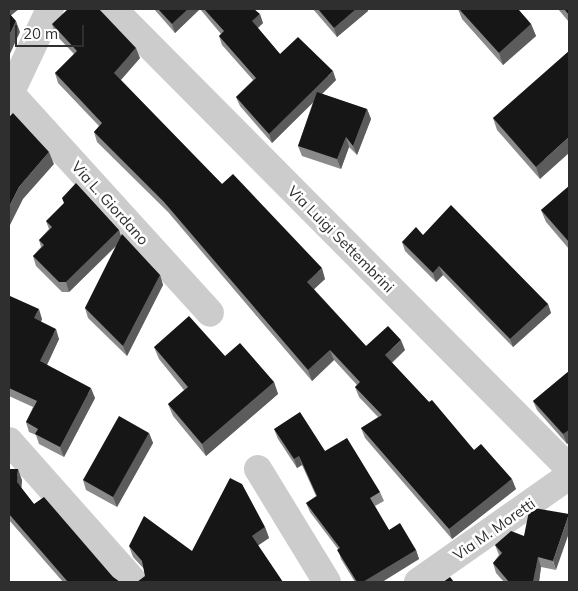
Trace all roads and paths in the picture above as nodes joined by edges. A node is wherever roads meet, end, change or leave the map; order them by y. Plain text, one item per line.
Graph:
1 (50, 9) edge
2 (113, 9) edge
3 (10, 95) edge
4 (210, 313) dead end
5 (9, 441) edge
6 (569, 468) edge
7 (258, 470) dead end
8 (569, 476) edge
9 (134, 582) edge
10 (327, 582) edge
11 (418, 582) edge

1 - 3 street
2 - 6 street, Via Luigi Settembrini
3 - 4 street, Via L. Giordano
5 - 9 street
7 - 10 street
8 - 11 street, Via M. Moretti

